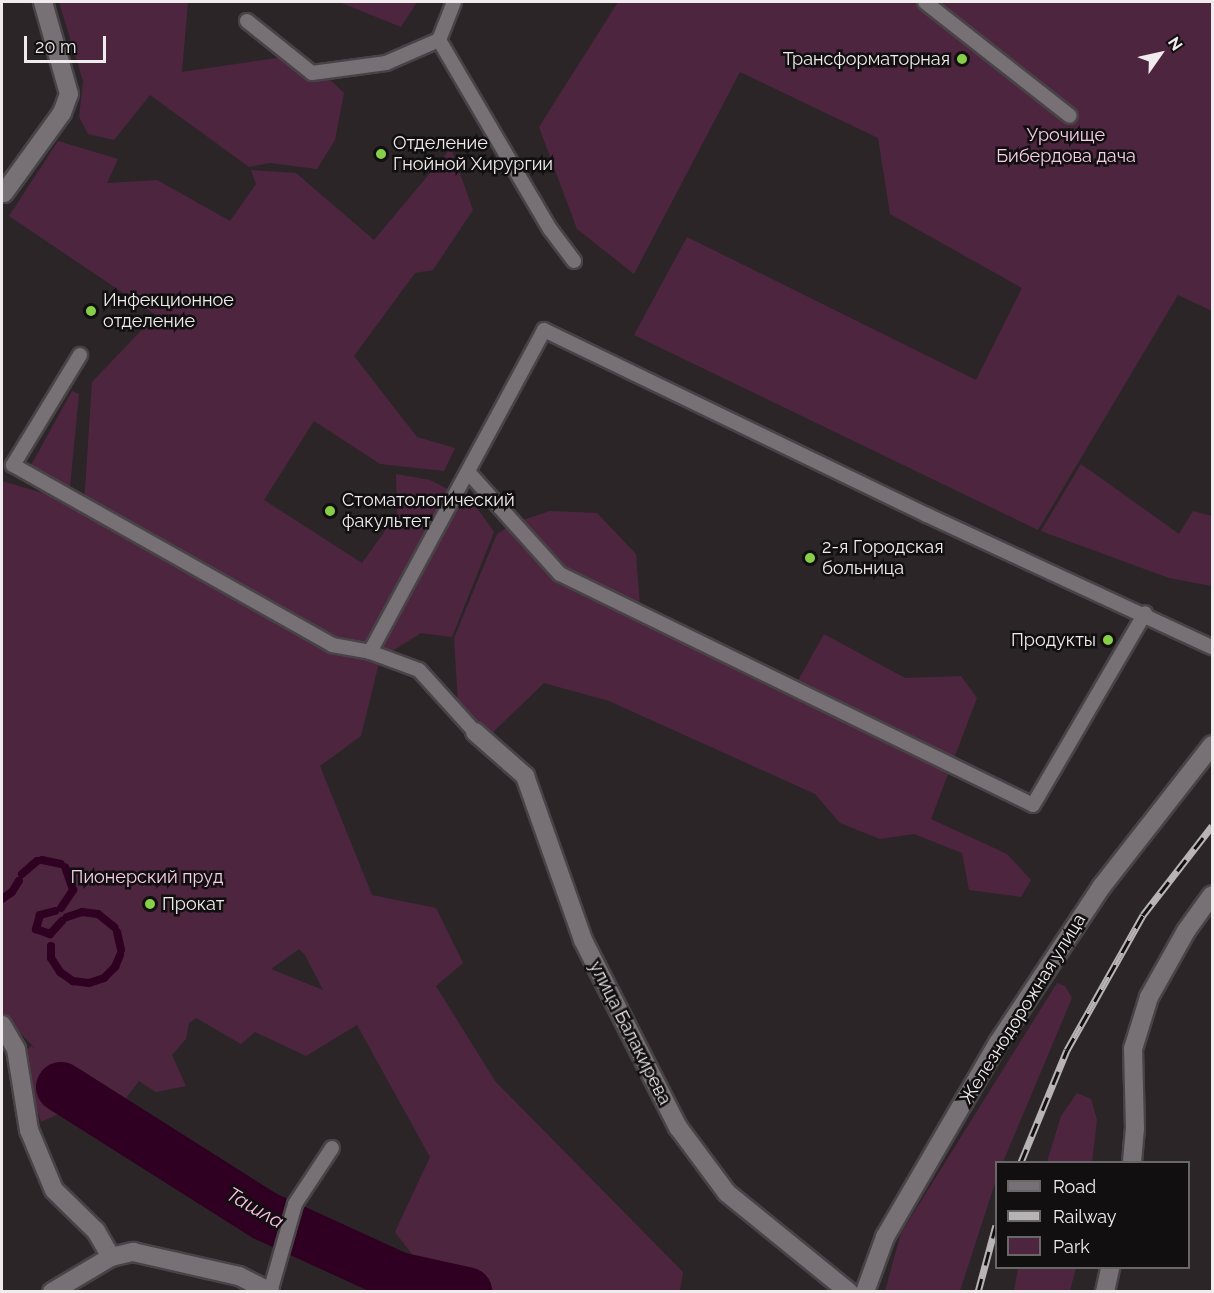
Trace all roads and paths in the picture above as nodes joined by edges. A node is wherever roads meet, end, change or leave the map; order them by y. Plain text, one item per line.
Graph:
1 (43, 2) edge
2 (454, 2) edge
3 (925, 2) edge
4 (247, 21) dead end
5 (439, 39) junction
6 (1070, 116) dead end
7 (4, 193) dead end
8 (574, 261) dead end
9 (80, 355) dead end
10 (468, 472) junction
11 (1145, 614) junction
12 (1212, 647) edge
13 (370, 652) junction
14 (475, 732) joint
15 (1212, 745) edge
16 (1212, 895) edge
17 (2, 1025) edge
18 (332, 1148) dead end
19 (1132, 1161) edge
20 (111, 1257) junction
21 (1110, 1269) edge
22 (52, 1292) edge
23 (270, 1292) edge
24 (849, 1292) edge
25 (865, 1292) edge
26 (1105, 1292) edge

1 - 7 street
2 - 5 lane
3 - 6 lane
4 - 5 lane
5 - 8 lane
9 - 13 lane
10 - 11 lane
10 - 11 lane
10 - 13 lane
11 - 12 lane
13 - 14 lane
14 - 24 street, улица Балакирева
15 - 25 street, Железнодорожная улица
16 - 19 street
17 - 20 street
18 - 23 lane
20 - 22 street
20 - 23 street
21 - 26 street

